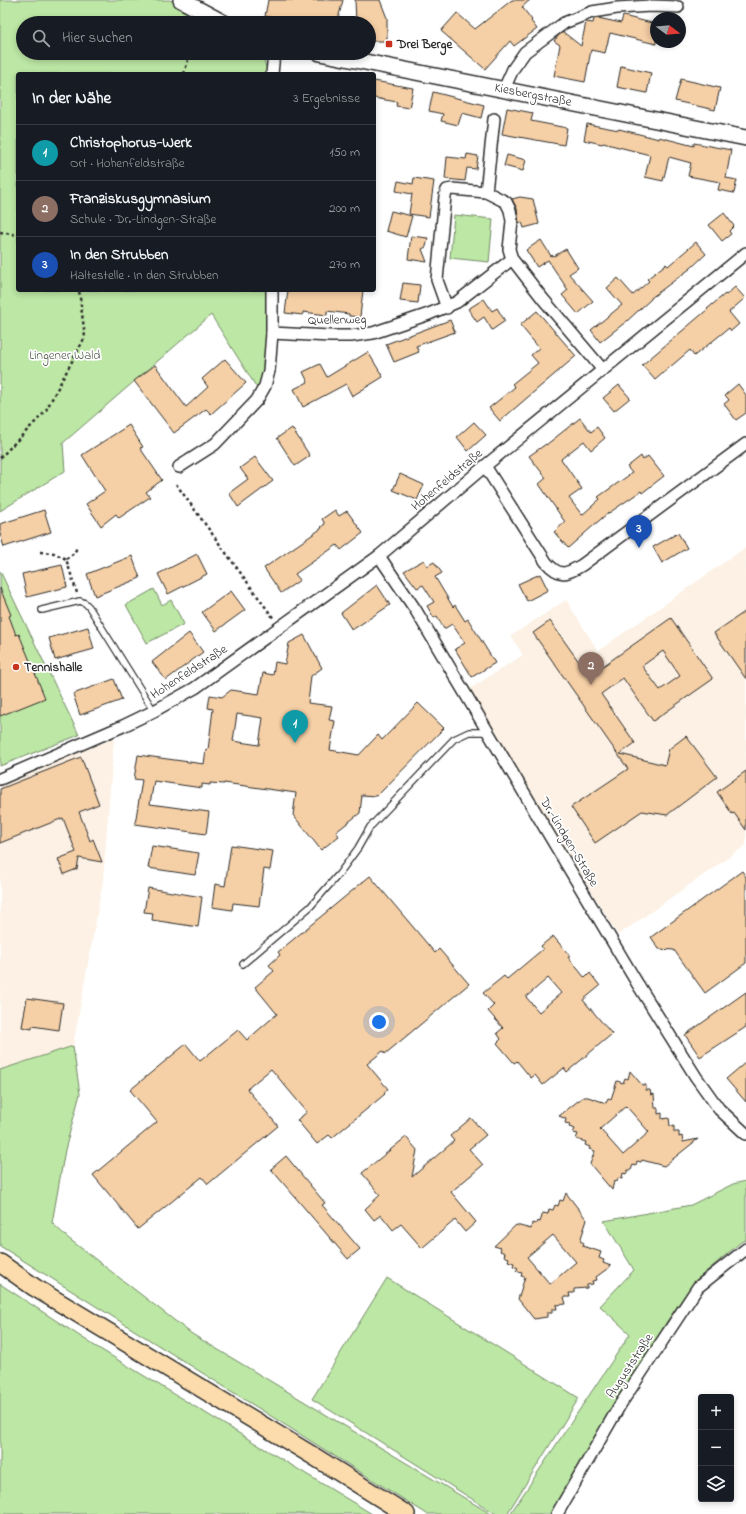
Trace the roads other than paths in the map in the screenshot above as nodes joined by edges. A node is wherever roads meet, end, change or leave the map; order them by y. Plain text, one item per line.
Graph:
1 (181, 0) edge
2 (203, 5) edge
3 (678, 7) dead end
4 (216, 16) edge
5 (273, 60) edge
6 (356, 60) edge
7 (272, 72) edge
8 (504, 89) junction
9 (494, 119) dead end
10 (746, 138) edge
11 (486, 192) junction
12 (746, 252) edge
13 (512, 259) junction
14 (272, 292) edge
15 (446, 308) junction
16 (272, 332) junction
17 (603, 370) junction
18 (746, 444) edge
19 (485, 466) junction
20 (178, 467) dead end
21 (379, 556) junction
22 (42, 610) dead end
23 (154, 711) junction
24 (487, 732) junction
25 (0, 779) edge
26 (243, 964) dead end
27 (746, 1134) edge
28 (746, 1249) edge
29 (0, 1263) edge
30 (406, 1514) edge
31 (557, 1514) edge

1 - 2 street
2 - 4 street
3 - 8 street
5 - 7 street
6 - 8 street, Kiesbergstraße
8 - 10 street, Kiesbergstraße
9 - 11 street
11 - 13 street
11 - 15 street
12 - 17 street, Hohenfeldstraße
13 - 15 street, Quellenweg
13 - 17 street
14 - 16 street
15 - 16 street, Quellenweg
16 - 20 street
17 - 19 street, Hohenfeldstraße
18 - 19 street
19 - 21 street, Hohenfeldstraße
21 - 23 street, Hohenfeldstraße
21 - 24 street, Dr.-Lindgen-Straße
22 - 23 lane, Hohenfeldstraße
23 - 25 street, Hohenfeldstraße
24 - 26 lane
24 - 27 street, Dr.-Lindgen-Straße
28 - 31 street, Auguststraße
29 - 30 main road

